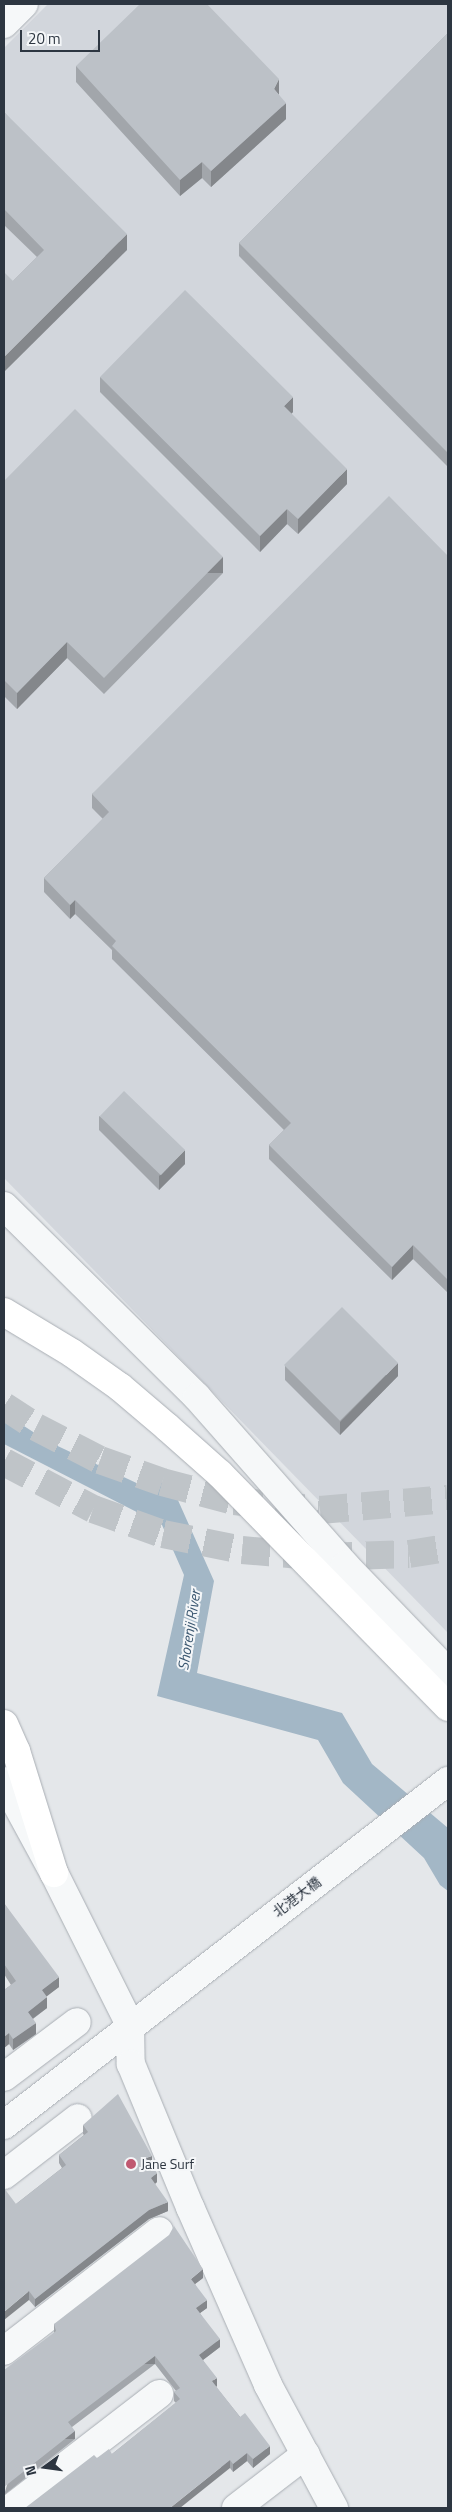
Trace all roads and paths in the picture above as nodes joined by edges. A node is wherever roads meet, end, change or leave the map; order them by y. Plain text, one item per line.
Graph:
1 (24, 4) edge
2 (4, 24) edge
3 (4, 1206) edge
4 (4, 1312) edge
5 (448, 1672) edge
6 (448, 1707) edge
7 (4, 1724) edge
8 (448, 1780) edge
9 (4, 1781) edge
10 (54, 1873) junction
11 (138, 2019) junction
12 (77, 2022) dead end
13 (4, 2077) edge
14 (78, 2118) dead end
15 (4, 2125) edge
16 (4, 2175) edge
17 (160, 2230) dead end
18 (4, 2351) edge
19 (158, 2394) dead end
20 (306, 2454) junction
21 (11, 2508) edge
22 (236, 2508) edge
23 (334, 2508) edge

1 - 2 street
3 - 5 street
4 - 6 highway
7 - 10 highway
8 - 11 street, 北港大橋
9 - 10 street
10 - 11 street
11 - 15 street, 北港大橋
11 - 20 street
12 - 13 street
14 - 16 street
17 - 18 street
19 - 21 street
20 - 22 street
20 - 23 street

